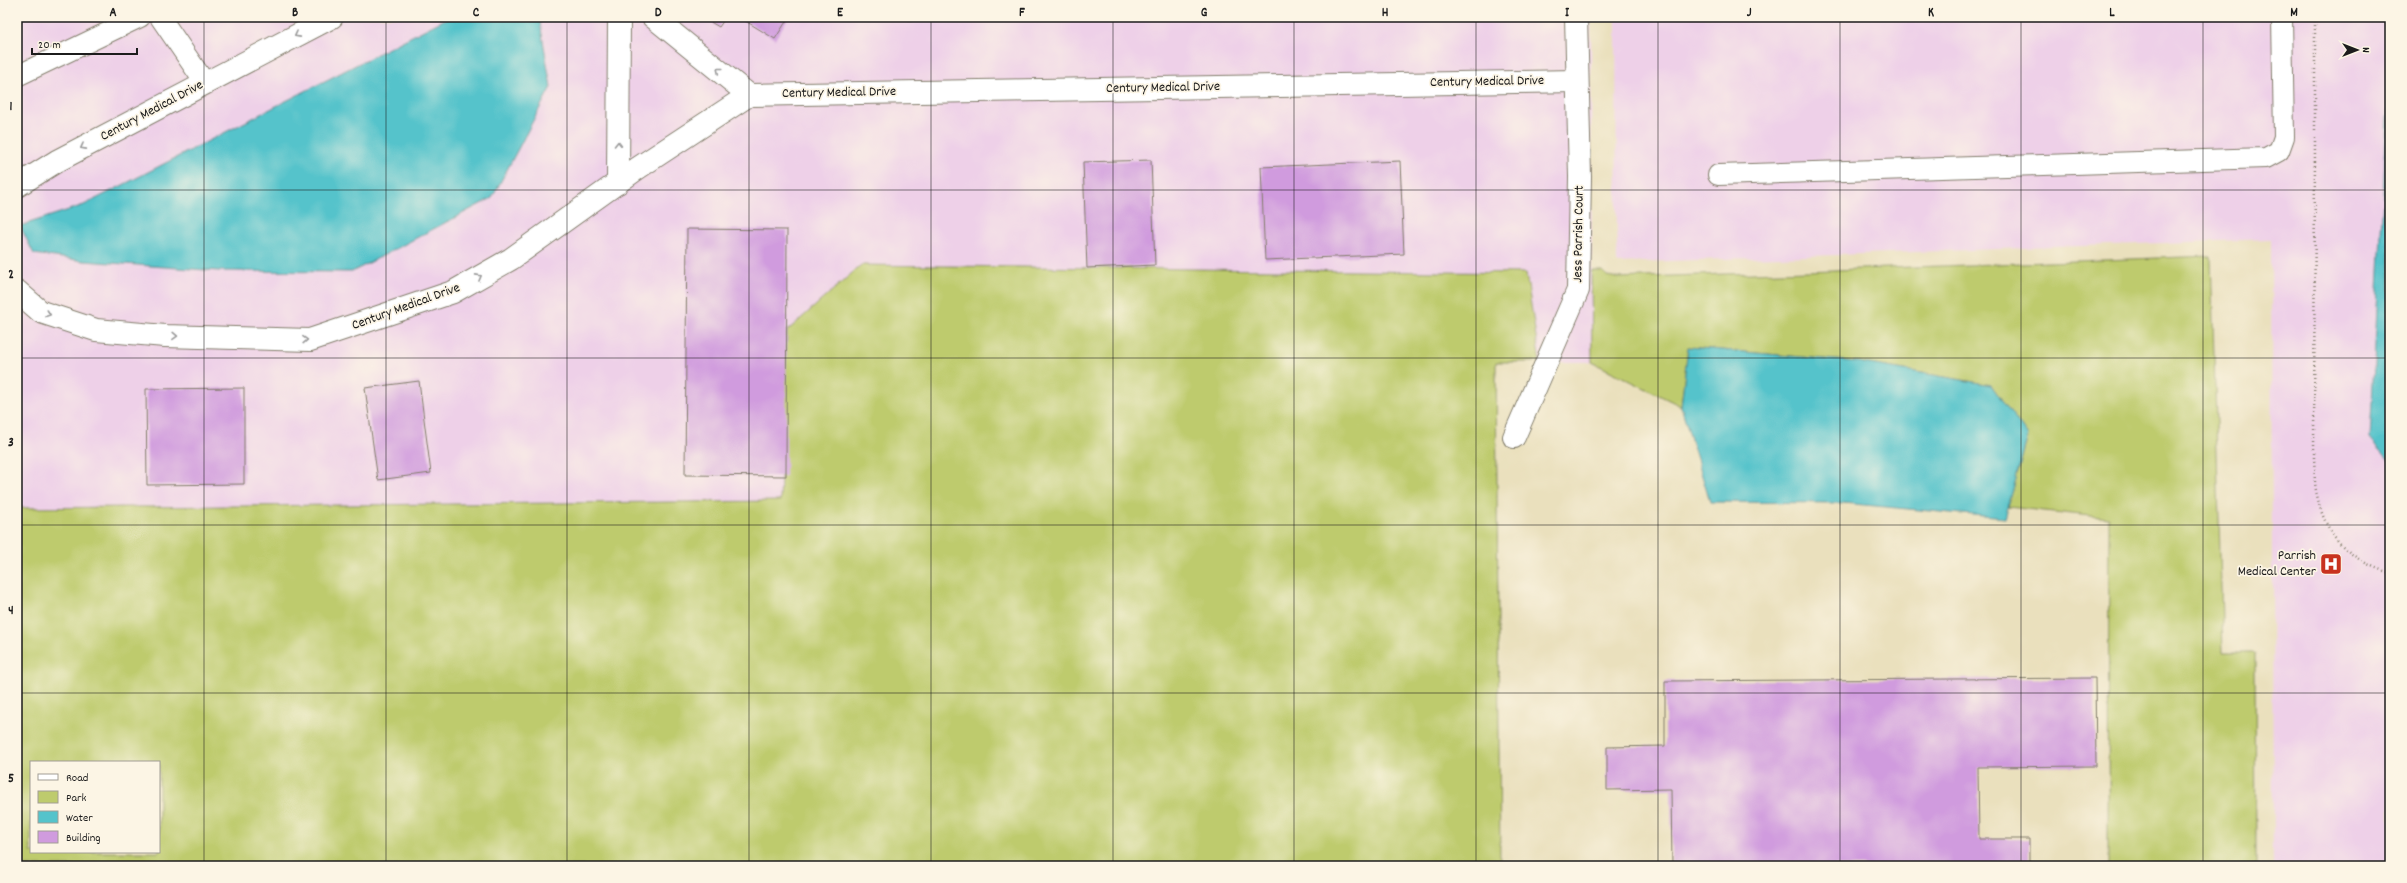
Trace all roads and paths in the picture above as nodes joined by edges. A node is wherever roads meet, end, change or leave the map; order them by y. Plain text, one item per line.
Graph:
1 (140, 17) edge
2 (160, 17) edge
3 (332, 17) edge
4 (619, 17) edge
5 (653, 17) edge
6 (1576, 17) edge
7 (2282, 17) edge
8 (2315, 17) edge
9 (17, 76) edge
10 (1577, 81) junction
11 (205, 83) junction
12 (749, 95) junction
13 (1718, 175) dead end
14 (618, 183) junction
15 (17, 186) edge
16 (17, 291) edge
17 (1514, 437) dead end
18 (2390, 573) edge

1 - 9 lane
2 - 11 lane
3 -> 11 street, Century Medical Drive
14 -> 4 street
12 -> 5 street
6 - 10 street, Jess Parrish Court
7 - 13 lane
8 - 18 path
10 - 12 street, Century Medical Drive
10 - 17 street, Jess Parrish Court
11 -> 15 street, Century Medical Drive
12 - 14 street, Century Medical Drive
16 -> 14 street, Century Medical Drive

